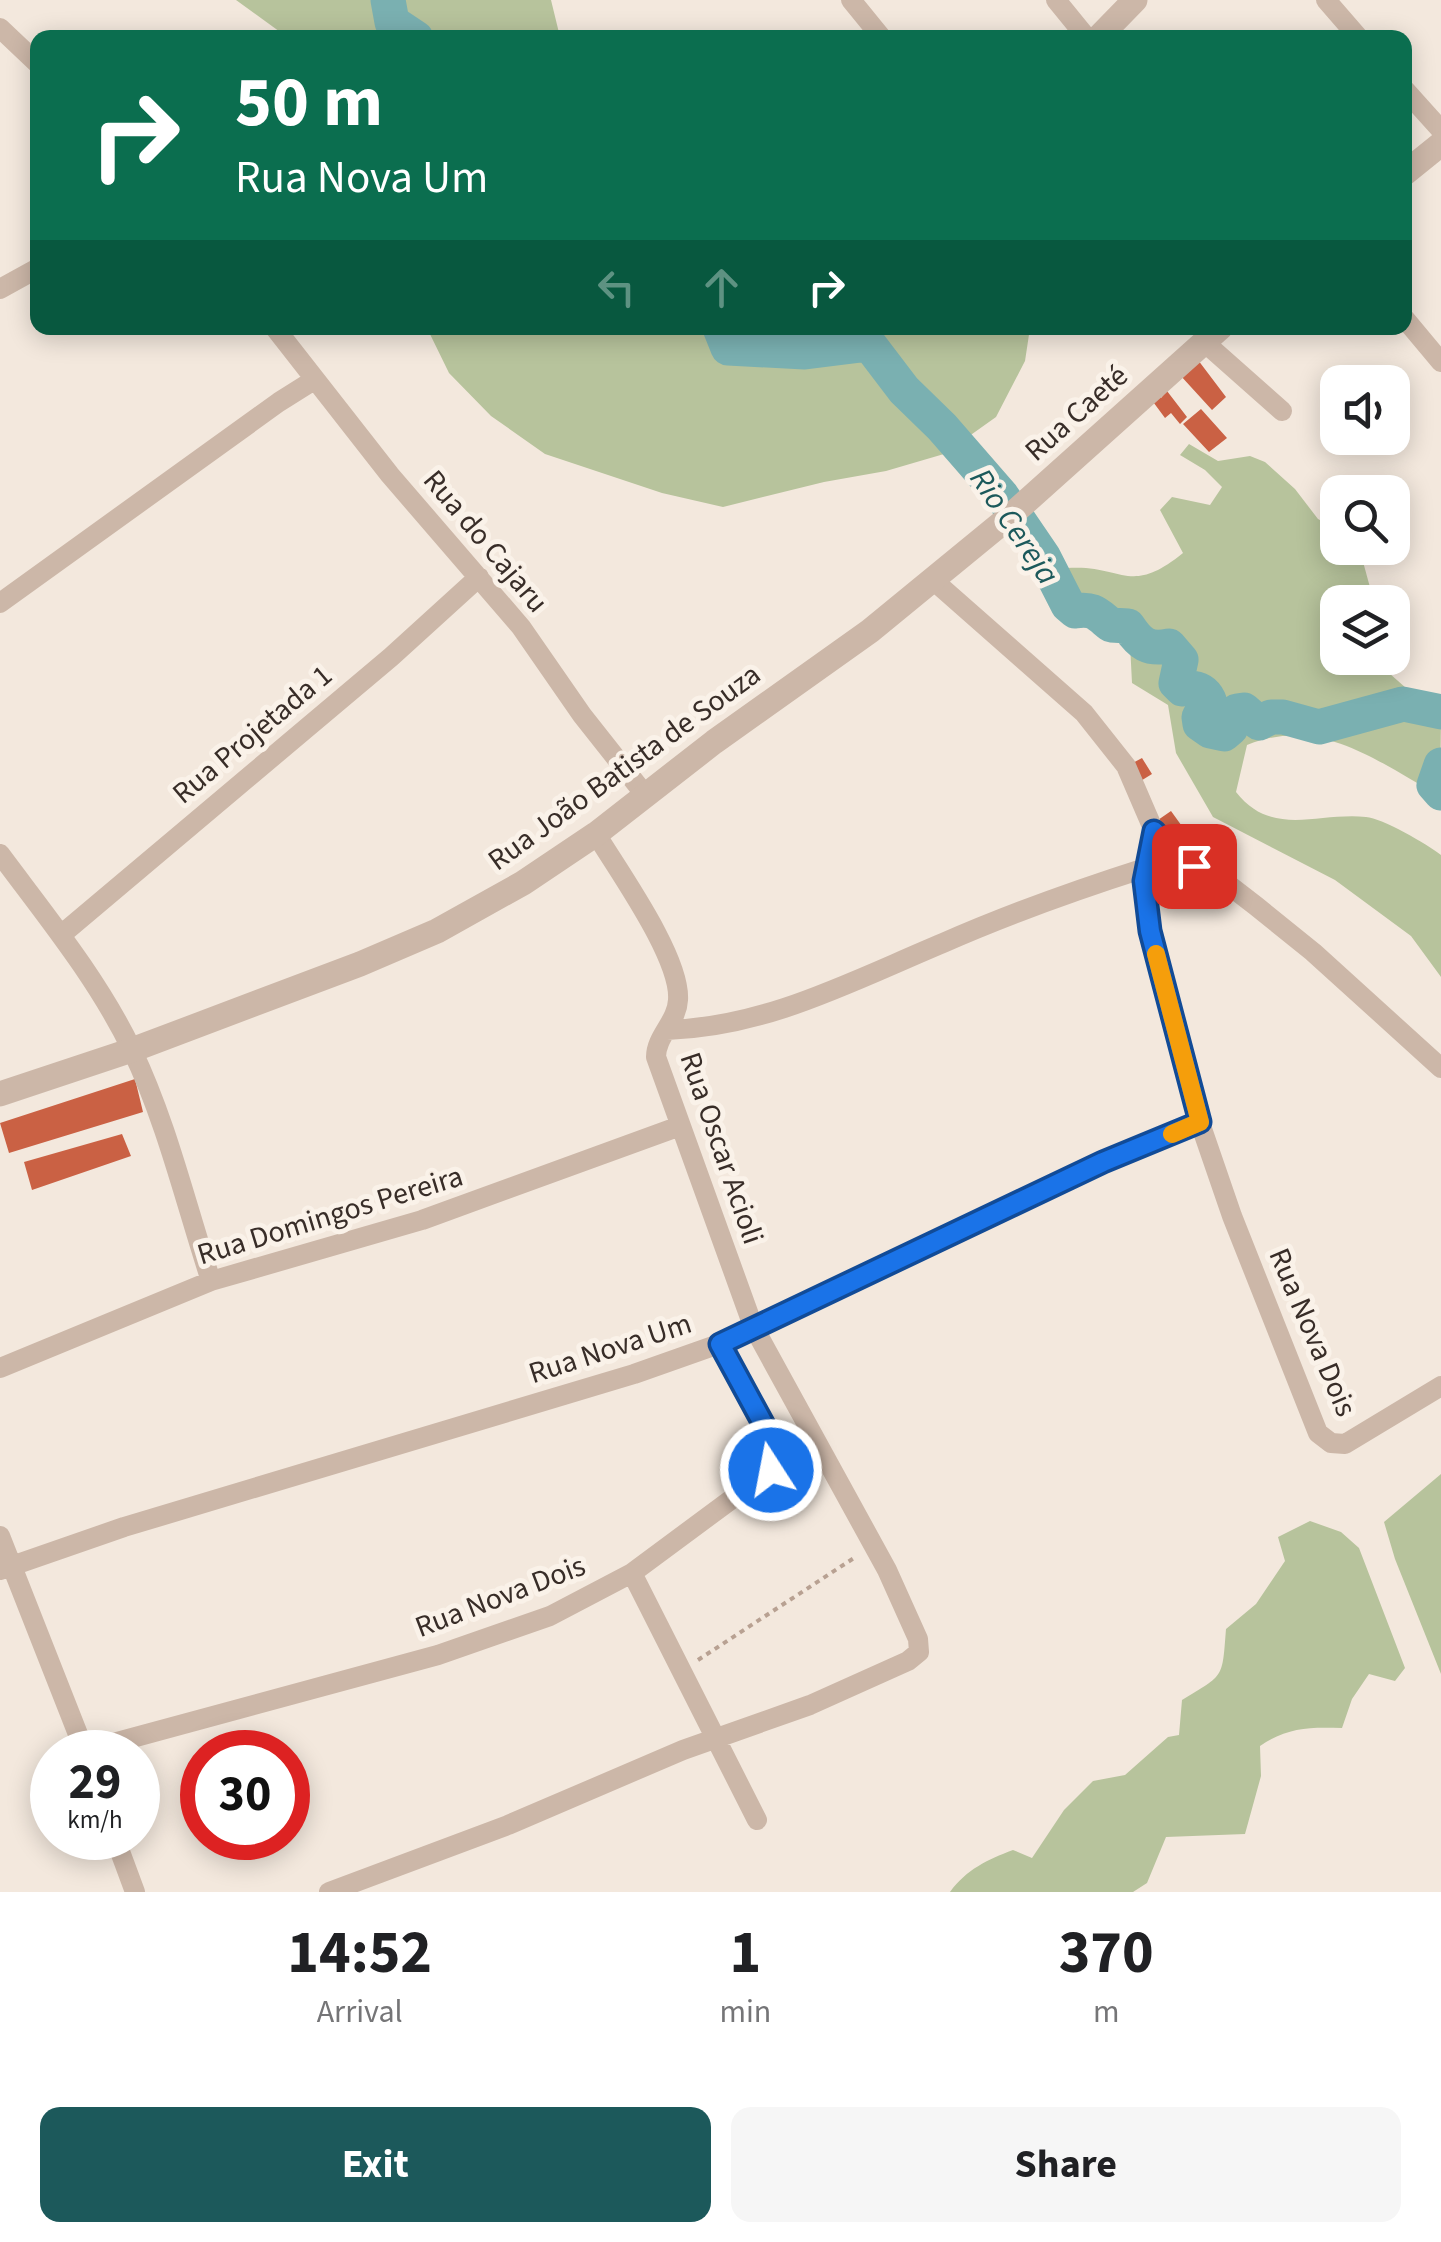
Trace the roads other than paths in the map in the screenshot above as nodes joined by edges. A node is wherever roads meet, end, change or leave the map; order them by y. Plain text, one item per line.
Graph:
1 (852, 0) edge
2 (1056, 0) edge
3 (1135, 0) edge
4 (1326, 0) edge
5 (0, 28) edge
6 (876, 30) edge
7 (1080, 30) edge
8 (1106, 30) edge
9 (1352, 30) edge
10 (30, 56) edge
11 (1412, 98) edge
12 (1441, 130) edge
13 (1441, 144) edge
14 (1412, 168) edge
15 (30, 272) edge
16 (0, 289) edge
17 (1412, 327) edge
18 (281, 335) edge
19 (1202, 335) edge
20 (1208, 335) edge
21 (1441, 362) edge
22 (314, 380) junction
23 (1282, 412) dead end
24 (1015, 512) joint
25 (478, 577) junction
26 (933, 580) junction
27 (0, 603) edge
28 (646, 796) junction
29 (1154, 831) junction
30 (596, 834) junction
31 (0, 854) edge
32 (1145, 868) junction
33 (61, 935) junction
34 (667, 1030) junction
35 (132, 1050) junction
36 (1441, 1068) edge
37 (0, 1094) edge
38 (1200, 1122) junction
39 (680, 1126) junction
40 (211, 1281) junction
41 (753, 1326) junction
42 (720, 1344) junction
43 (0, 1368) edge
44 (1441, 1386) edge
45 (0, 1536) edge
46 (6, 1567) edge
47 (632, 1573) junction
48 (76, 1730) edge
49 (160, 1731) edge
50 (716, 1738) junction
51 (757, 1820) dead end
52 (123, 1860) edge
53 (134, 1892) edge
54 (330, 1892) edge

1 - 6 street
2 - 7 street
3 - 8 street
4 - 9 street
5 - 10 street
11 - 12 street
13 - 14 street
15 - 16 street
17 - 21 street
18 - 22 street, Rua do Cajaru
19 - 24 street, Rua Caeté
20 - 23 street
22 - 25 street, Rua do Cajaru
22 - 27 street
24 - 26 street, Rua João Batista de Souza
25 - 28 street, Rua do Cajaru
25 - 33 street, Rua Projetada 1
26 - 28 street, Rua João Batista de Souza
26 - 29 street
28 - 30 street, Rua João Batista de Souza
29 - 32 street
29 - 36 street
30 - 34 street, Rua Oscar Acioli
30 - 35 street, Rua João Batista de Souza
31 - 33 street
32 - 34 street
32 - 38 street
33 - 35 street
34 - 39 street, Rua Oscar Acioli
35 - 37 street, Rua João Batista de Souza
35 - 40 street
38 - 41 street, Rua Nova Um
38 - 44 street, Rua Nova Dois
39 - 40 street, Rua Domingos Pereira
39 - 41 street, Rua Oscar Acioli
40 - 43 street, Rua Domingos Pereira
41 - 42 street, Rua Nova Um
41 - 50 street, Rua Oscar Acioli
42 - 46 street, Rua Nova Um
42 - 47 street, Rua Nova Dois
45 - 46 street
46 - 48 street
47 - 49 street, Rua Nova Dois
47 - 50 street
50 - 51 street
50 - 54 street
52 - 53 street

